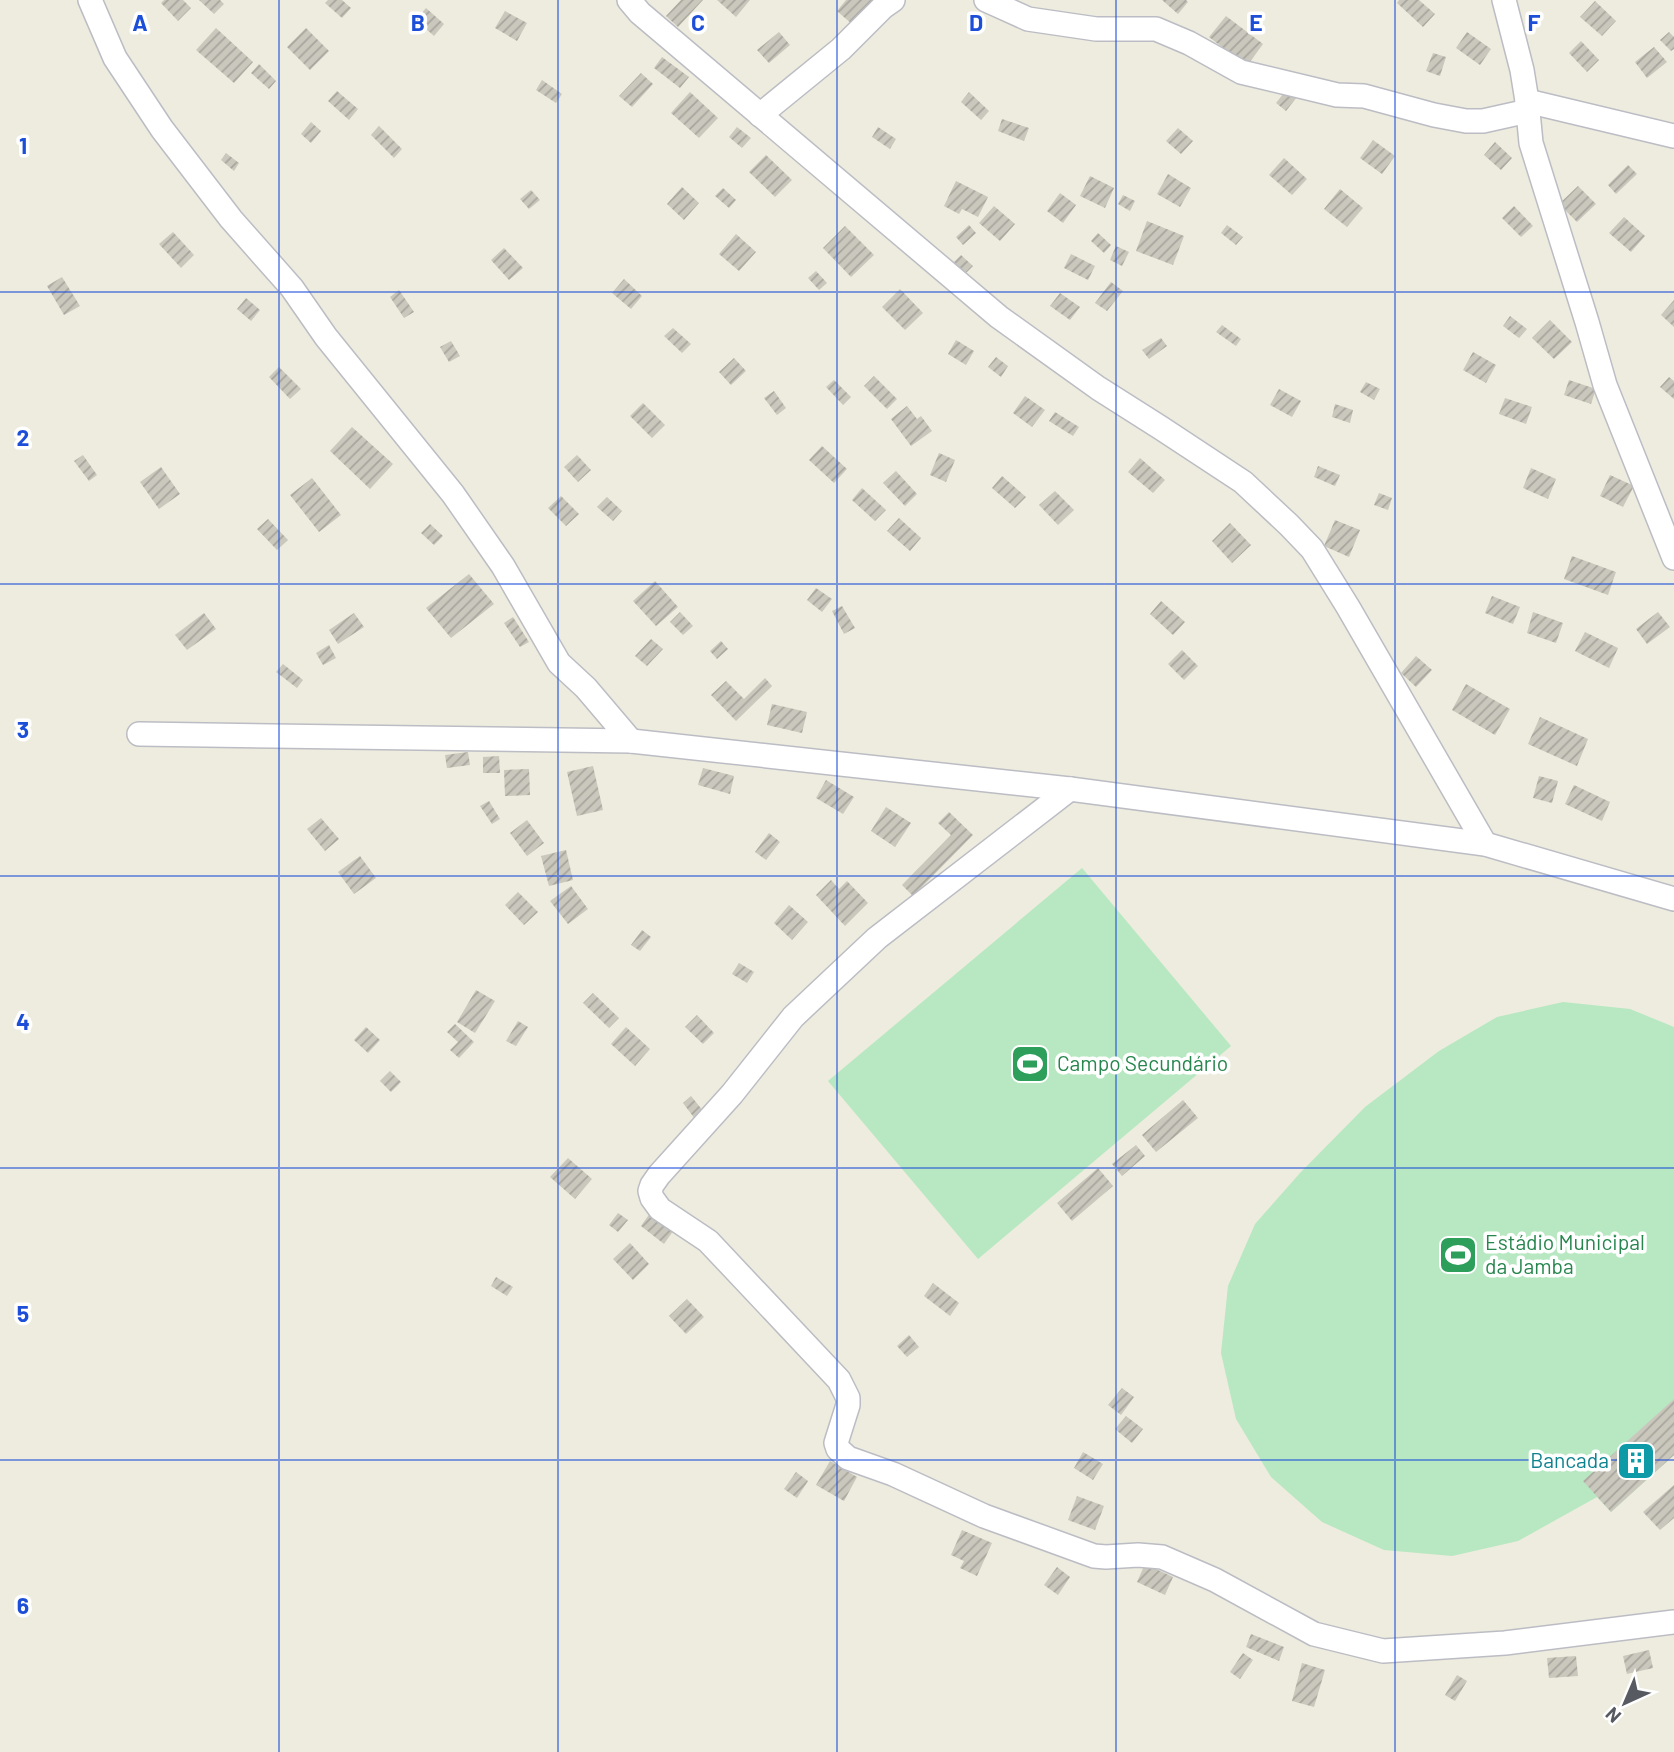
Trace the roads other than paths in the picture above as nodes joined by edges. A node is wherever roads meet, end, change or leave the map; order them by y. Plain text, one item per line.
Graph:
1 (90, 0) edge
2 (629, 0) edge
3 (893, 0) edge
4 (986, 0) edge
5 (1504, 0) edge
6 (1528, 106) junction
7 (760, 115) junction
8 (1674, 136) edge
9 (1674, 558) edge
10 (139, 734) dead end
11 (631, 741) junction
12 (1070, 789) junction
13 (1485, 844) junction
14 (1674, 899) edge
15 (1674, 1622) edge

1 - 11 street
2 - 7 street
3 - 7 street
4 - 6 street
5 - 6 street
6 - 8 street
6 - 9 street
7 - 13 street
10 - 11 street
11 - 12 street
12 - 13 street
12 - 15 street
13 - 14 street

